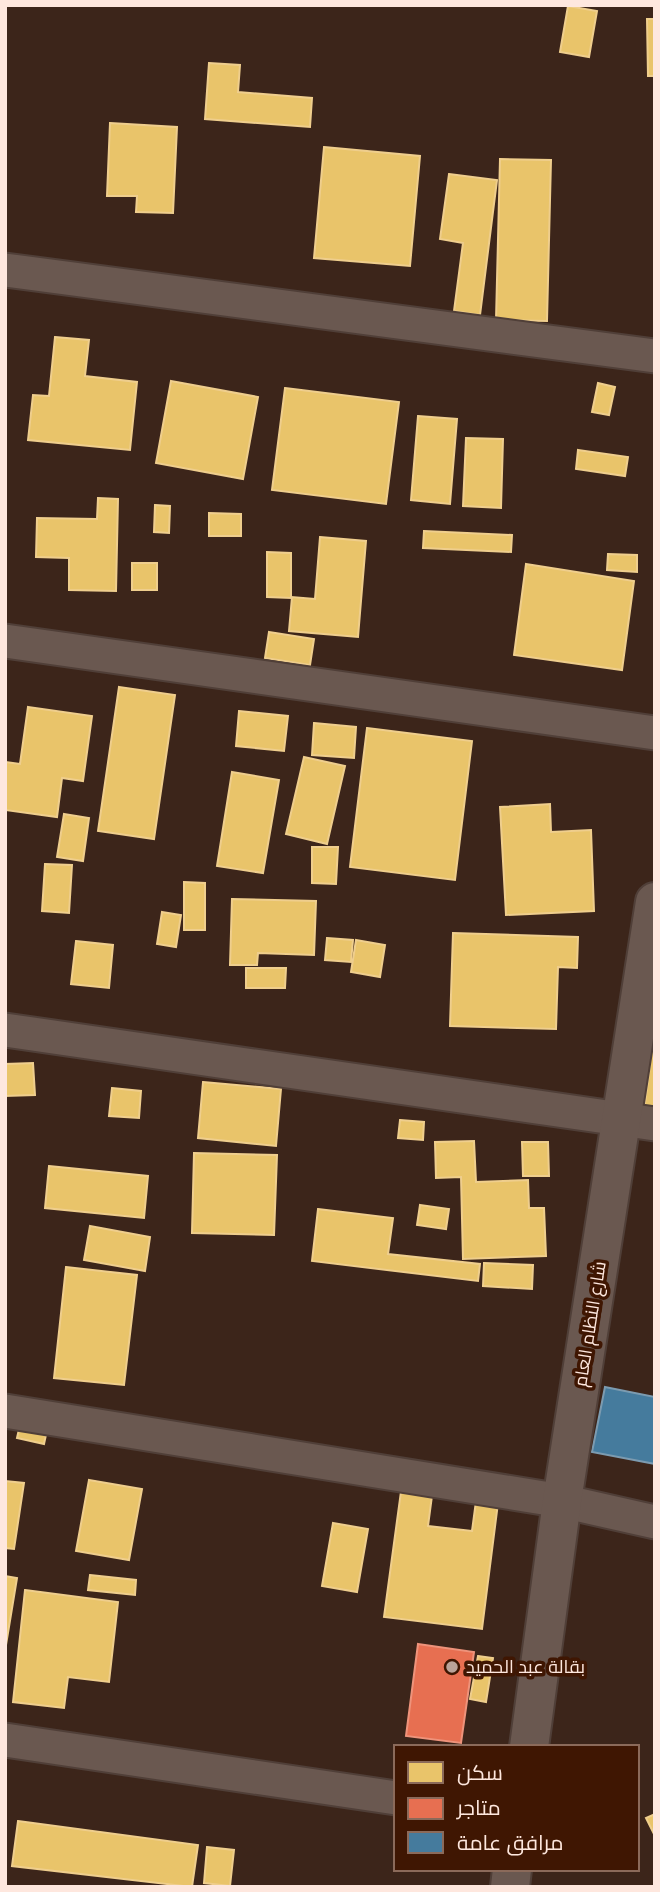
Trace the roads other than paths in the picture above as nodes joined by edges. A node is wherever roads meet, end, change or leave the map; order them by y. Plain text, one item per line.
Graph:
1 (5, 270) edge
2 (655, 356) edge
3 (5, 641) edge
4 (655, 733) edge
5 (655, 902) edge
6 (5, 1030) edge
7 (639, 1121) edge
8 (5, 1411) edge
9 (562, 1501) junction
10 (655, 1522) edge
11 (5, 1740) edge
12 (529, 1745) edge
13 (394, 1798) edge

1 - 2 street
3 - 4 street
5 - 7 street, شارع النظام العام
6 - 7 street
7 - 9 street, شارع النظام العام
8 - 9 street
9 - 10 street
9 - 12 street, شارع النظام العام
11 - 13 street

